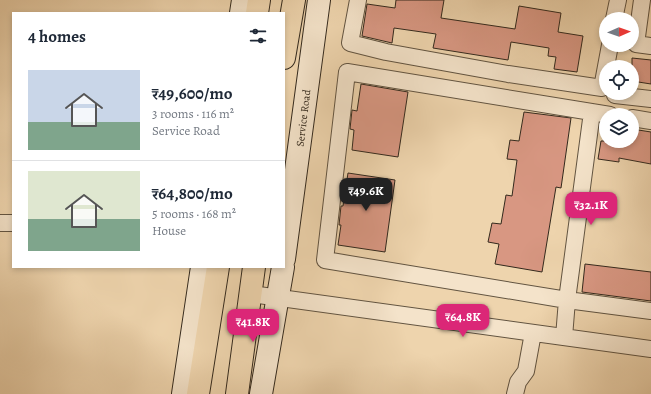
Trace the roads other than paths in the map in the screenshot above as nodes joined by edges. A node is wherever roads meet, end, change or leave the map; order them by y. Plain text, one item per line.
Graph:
1 (244, 0) edge
2 (259, 0) edge
3 (294, 0) edge
4 (319, 0) edge
5 (358, 0) edge
6 (618, 0) edge
7 (642, 0) edge
8 (241, 12) edge
9 (257, 12) edge
10 (615, 12) edge
11 (651, 46) edge
12 (285, 52) edge
13 (609, 52) edge
14 (639, 98) edge
15 (651, 100) edge
16 (592, 112) junction
17 (599, 113) edge
18 (639, 119) edge
19 (651, 121) edge
20 (0, 223) edge
21 (12, 223) edge
22 (285, 253) edge
23 (202, 268) edge
24 (218, 268) edge
25 (254, 268) edge
26 (283, 268) edge
27 (251, 294) junction
28 (278, 298) junction
29 (567, 300) junction
30 (651, 311) edge
31 (533, 333) junction
32 (564, 337) junction
33 (651, 349) edge
34 (183, 394) edge
35 (198, 394) edge
36 (237, 394) edge
37 (262, 394) edge
38 (515, 394) edge

1 - 8 street
2 - 9 main road
3 - 12 main road
4 - 22 street, Service Road
5 - 13 street
6 - 10 street
7 - 11 street
14 - 15 street
16 - 17 street
16 - 29 street
16 - 29 street
18 - 19 street
20 - 21 street
23 - 34 street
24 - 35 main road
25 - 27 main road
26 - 28 street
27 - 28 street
27 - 36 main road
28 - 31 street
28 - 37 street
29 - 30 street
29 - 32 street
31 - 32 street
31 - 38 street
32 - 33 street

